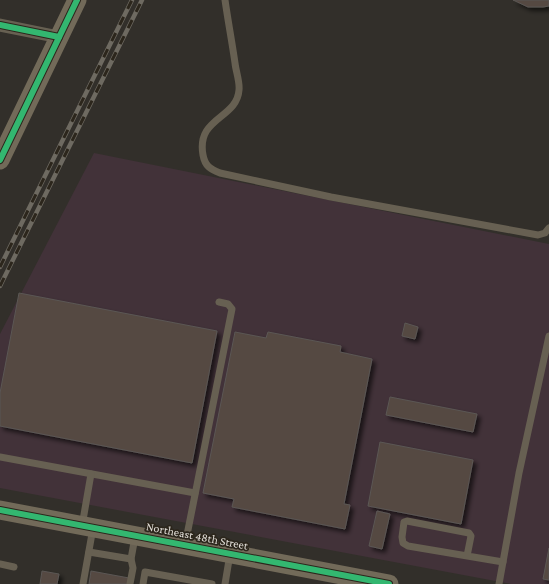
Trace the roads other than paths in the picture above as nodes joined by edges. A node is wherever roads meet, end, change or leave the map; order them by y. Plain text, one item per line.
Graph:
1 (77, 0) edge
2 (225, 0) edge
3 (0, 25) edge
4 (59, 37) junction
5 (0, 160) edge
6 (549, 228) edge
7 (219, 302) dead end
8 (549, 336) edge
9 (0, 457) edge
10 (91, 474) junction
11 (195, 493) junction
12 (0, 510) edge
13 (87, 527) junction
14 (136, 536) junction
15 (185, 545) junction
16 (89, 552) junction
17 (230, 554) junction
18 (467, 556) junction
19 (131, 559) junction
20 (503, 562) junction
21 (0, 564) edge
22 (14, 567) dead end
23 (363, 582) edge
24 (83, 584) edge
25 (130, 584) edge
26 (143, 584) edge
27 (212, 584) edge
28 (225, 584) edge
29 (390, 584) edge
30 (499, 584) edge

1 - 4 street
2 - 6 lane
3 - 4 street
4 - 5 street
7 - 11 lane
8 - 20 lane
9 - 10 lane
10 - 11 lane
10 - 13 lane
11 - 15 lane
12 - 13 street, Northeast 48th Street
13 - 14 street, Northeast 48th Street
13 - 16 lane
14 - 15 street, Northeast 48th Street
14 - 19 lane
15 - 17 street, Northeast 48th Street
16 - 19 lane
16 - 24 lane
17 - 23 street, Northeast 48th Street
17 - 28 lane
18 - 18 lane
18 - 20 lane
19 - 25 lane
20 - 30 lane
21 - 22 lane
23 - 29 street, Northeast 48th Street
26 - 27 lane

